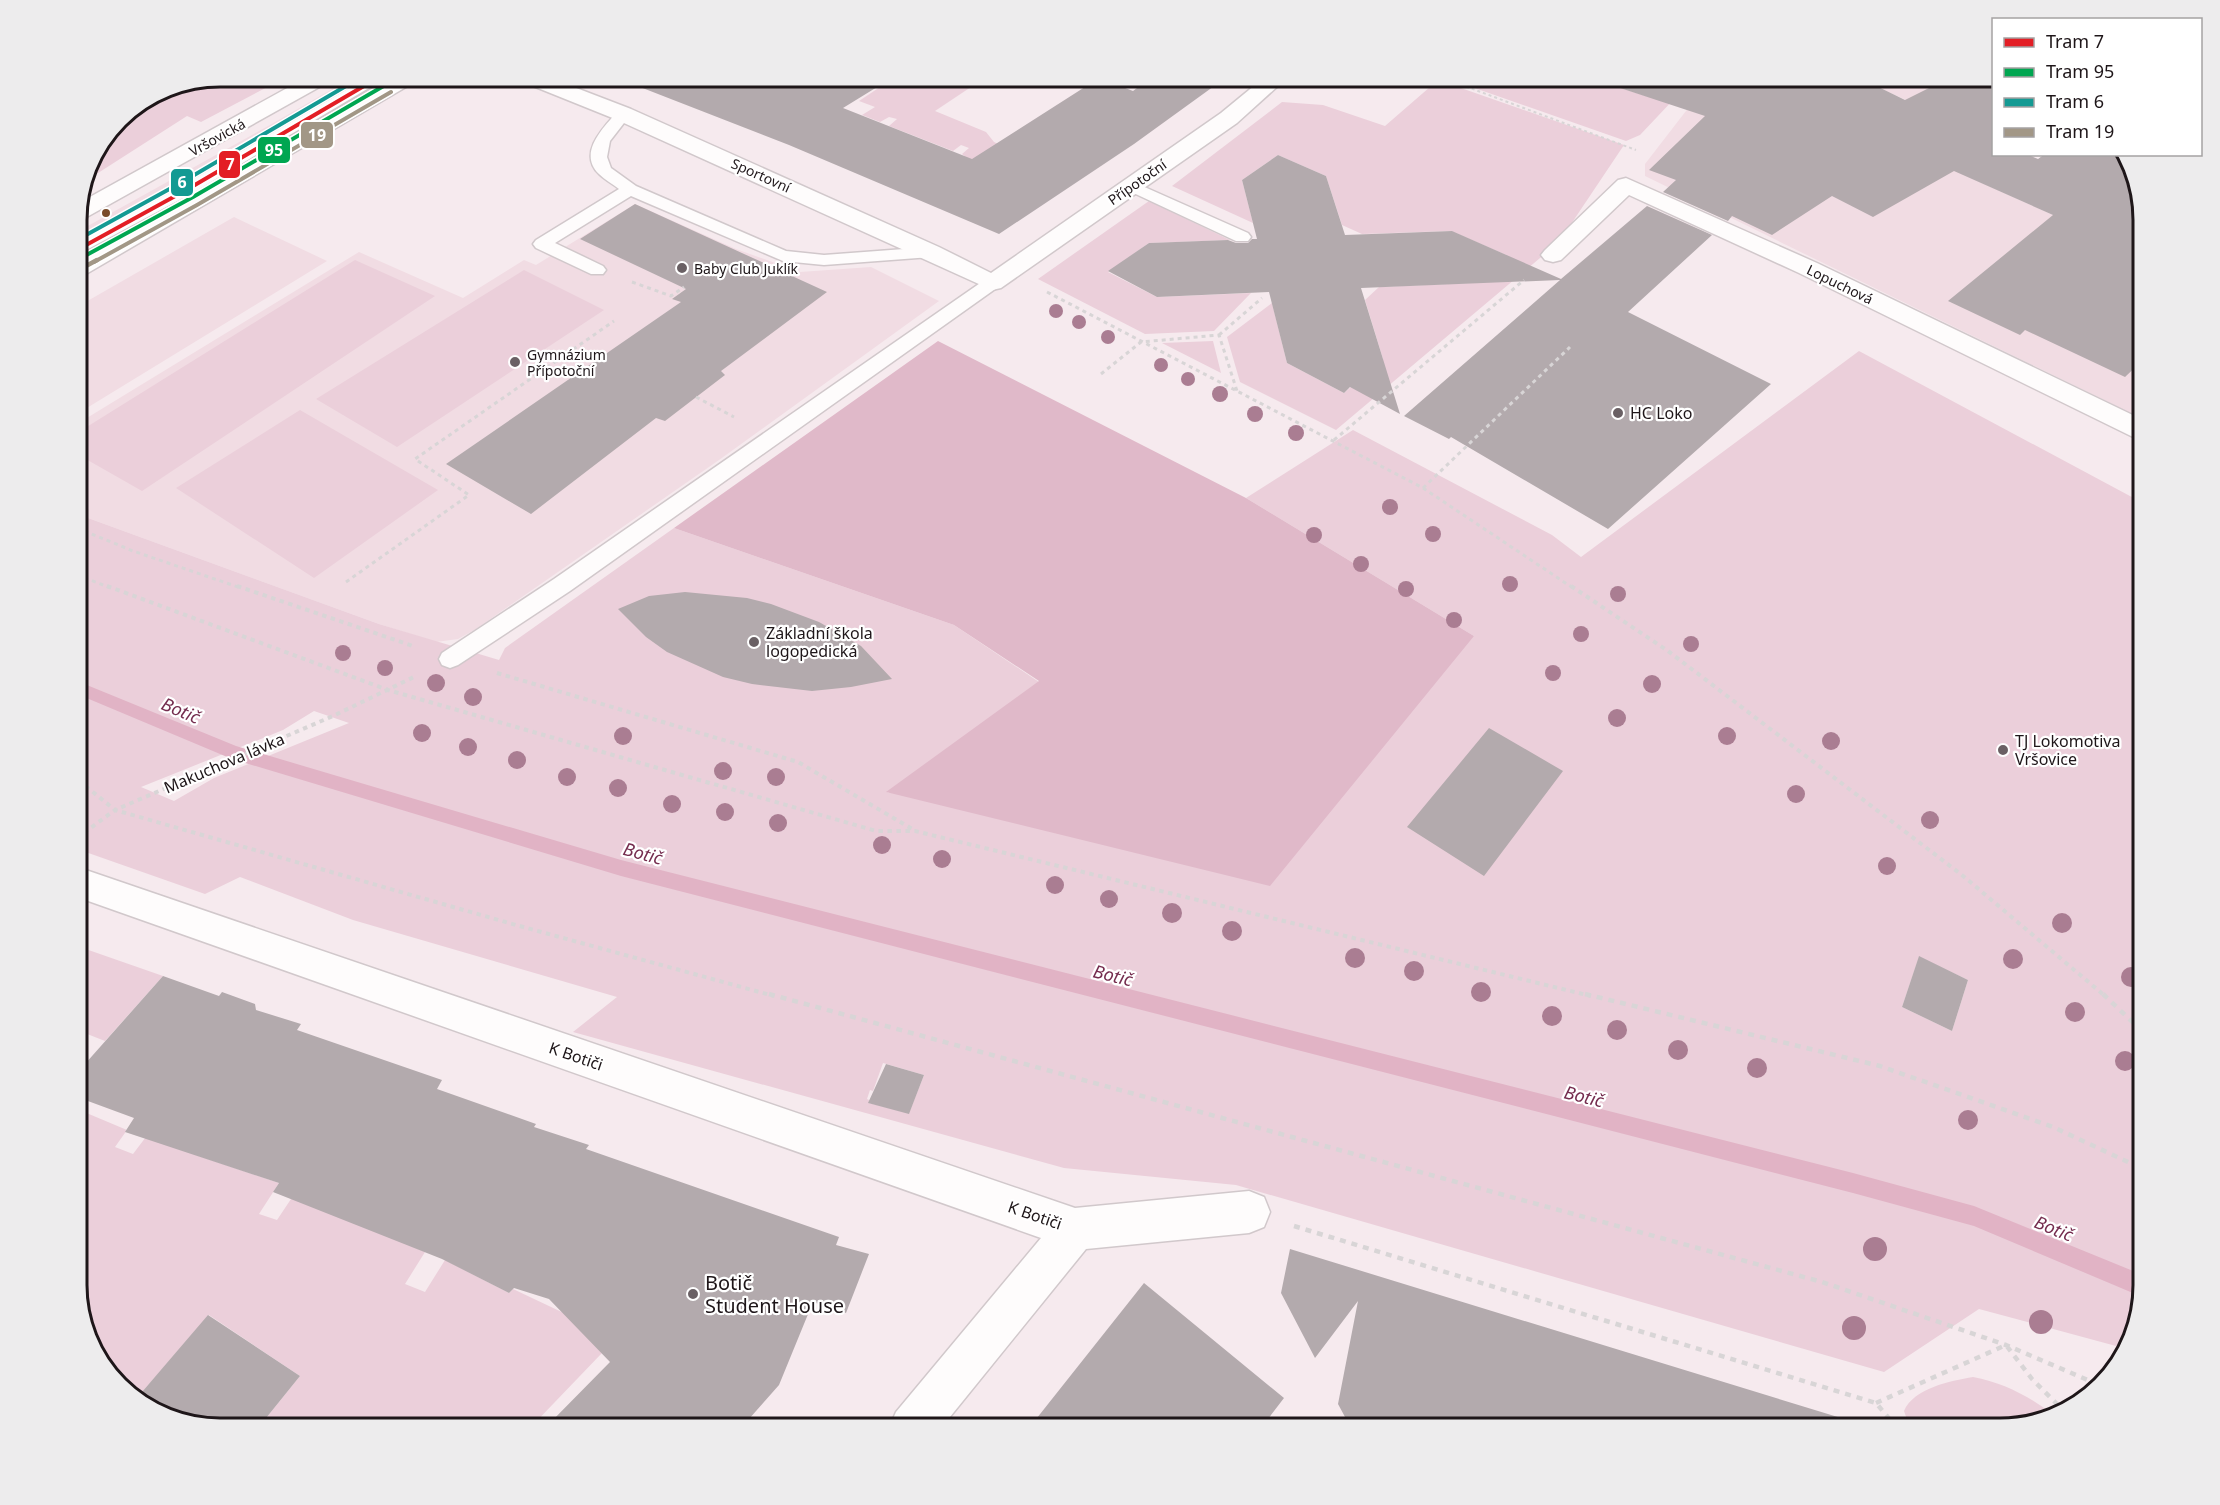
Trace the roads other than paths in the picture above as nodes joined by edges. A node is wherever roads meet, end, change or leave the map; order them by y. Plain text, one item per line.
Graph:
1 (305, 87) edge
2 (344, 87) edge
3 (363, 87) edge
4 (392, 87) edge
5 (553, 87) edge
6 (1266, 87) edge
7 (623, 114) junction
8 (1137, 183) junction
9 (630, 189) junction
10 (88, 207) edge
11 (87, 232) edge
12 (1247, 234) dead end
13 (87, 244) edge
14 (931, 252) junction
15 (1553, 255) road end
16 (87, 263) edge
17 (597, 270) dead end
18 (1000, 278) junction
19 (2133, 426) edge
20 (450, 659) road end
21 (87, 885) edge
22 (1249, 1212) road end
23 (1074, 1229) junction
24 (920, 1418) edge

1 - 10 street, Vršovická
2 - 11 lane
3 - 13 lane
4 - 16 street
5 - 7 street, Sportovní
6 - 8 street, Přípotoční
7 - 9 lane
7 - 14 street, Sportovní
8 - 12 lane
8 - 18 street, Přípotoční
9 - 14 lane
9 - 17 lane
14 - 18 street, Sportovní
15 - 19 street, Lopuchová
18 - 20 lane
21 - 23 street, K Botiči
22 - 23 street, K Botiči
23 - 24 street, K Botiči

